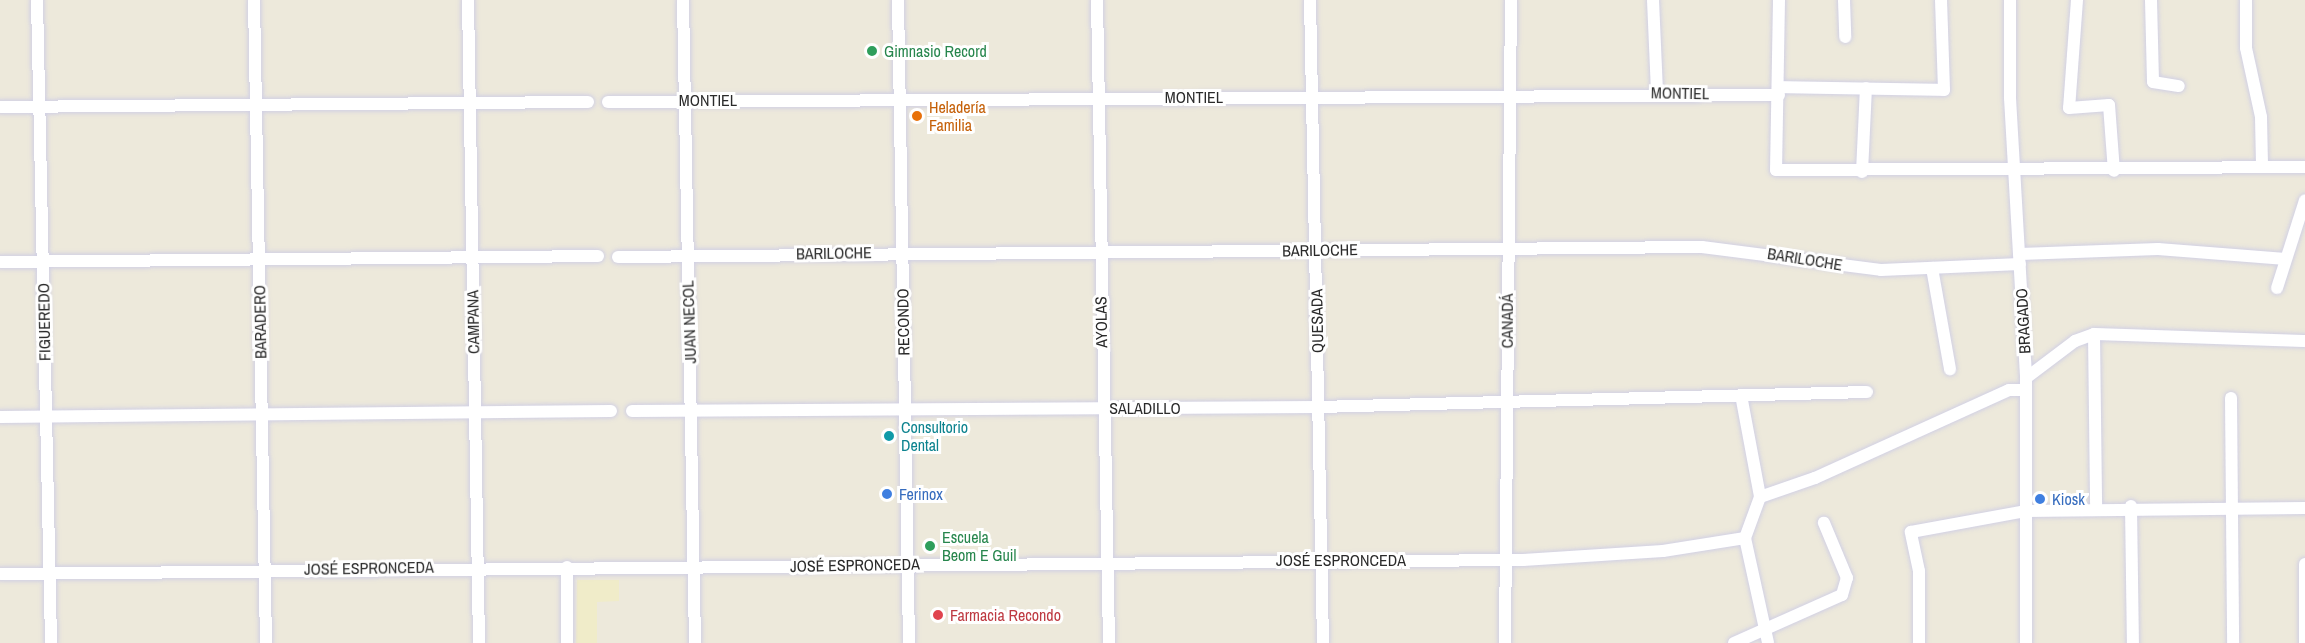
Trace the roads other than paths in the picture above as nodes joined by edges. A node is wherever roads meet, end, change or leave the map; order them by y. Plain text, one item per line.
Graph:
1 (38, 0) edge
2 (255, 0) edge
3 (468, 0) edge
4 (683, 0) edge
5 (898, 0) edge
6 (1097, 0) edge
7 (1310, 0) edge
8 (1511, 0) edge
9 (1653, 0) edge
10 (1779, 0) edge
11 (1844, 0) edge
12 (1941, 0) edge
13 (2010, 0) edge
14 (2077, 0) edge
15 (2151, 0) edge
16 (2246, 0) edge
17 (1845, 37) dead end
18 (2179, 86) dead end
19 (1866, 88) junction
20 (1779, 91) junction
21 (1657, 92) junction
22 (1511, 94) junction
23 (1313, 96) junction
24 (1100, 97) junction
25 (684, 100) junction
26 (900, 100) junction
27 (588, 102) dead end
28 (608, 102) dead end
29 (470, 103) junction
30 (257, 105) junction
31 (40, 106) junction
32 (0, 107) edge
33 (2262, 166) junction
34 (2305, 168) edge
35 (2114, 171) junction
36 (1862, 172) junction
37 (2015, 172) junction
38 (2305, 200) edge
39 (1316, 249) junction
40 (1507, 249) junction
41 (901, 252) junction
42 (1100, 253) junction
43 (598, 256) dead end
44 (618, 256) dead end
45 (687, 256) junction
46 (472, 258) junction
47 (2020, 259) junction
48 (2286, 259) junction
49 (259, 260) junction
50 (0, 262) edge
51 (43, 262) junction
52 (1932, 268) junction
53 (2277, 288) dead end
54 (2094, 334) junction
55 (2305, 340) edge
56 (1950, 369) dead end
57 (2026, 384) junction
58 (1868, 392) dead end
59 (1741, 395) junction
60 (2231, 398) dead end
61 (1508, 404) junction
62 (1319, 407) junction
63 (905, 408) junction
64 (1103, 408) junction
65 (692, 410) junction
66 (611, 411) dead end
67 (632, 411) dead end
68 (475, 412) junction
69 (262, 415) junction
70 (45, 416) junction
71 (0, 417) edge
72 (1760, 497) junction
73 (2131, 506) junction
74 (2096, 508) junction
75 (2234, 508) junction
76 (2305, 508) edge
77 (2025, 511) junction
78 (1824, 523) dead end
79 (1745, 538) junction
80 (1321, 560) junction
81 (1506, 560) junction
82 (1107, 563) junction
83 (907, 564) junction
84 (2305, 564) edge
85 (694, 566) junction
86 (478, 567) junction
87 (567, 567) junction
88 (265, 570) junction
89 (0, 574) edge
90 (49, 574) junction
91 (1768, 628) junction
92 (51, 643) edge
93 (266, 643) edge
94 (479, 643) edge
95 (567, 643) edge
96 (696, 643) edge
97 (909, 643) edge
98 (1109, 643) edge
99 (1323, 643) edge
100 (1504, 643) edge
101 (1734, 643) edge
102 (1768, 643) edge
103 (1919, 643) edge
104 (2026, 643) edge
105 (2133, 643) edge
106 (2233, 643) edge
107 (2305, 643) edge

1 - 31 street, FIGUEREDO
2 - 30 street, BARADERO
3 - 29 street, CAMPANA
4 - 25 street, JUAN NECOL
5 - 26 street, RECONDO
6 - 24 street, AYOLAS
7 - 23 street, QUESADA
8 - 22 street, CANADÁ
9 - 21 street
10 - 20 street
11 - 17 street
12 - 19 street, MONTIEL
13 - 37 street, BRAGADO
14 - 35 street
15 - 18 street
16 - 33 street
19 - 20 street, MONTIEL
19 - 36 street
20 - 21 street, MONTIEL
20 - 36 street
21 - 22 street, MONTIEL
22 - 23 street, MONTIEL
22 - 40 street, CANADÁ
23 - 24 street, MONTIEL
23 - 39 street, QUESADA
24 - 26 street, MONTIEL
24 - 42 street, AYOLAS
25 - 26 street, MONTIEL
25 - 28 street, MONTIEL
25 - 45 street, JUAN NECOL
26 - 41 street, RECONDO
27 - 29 street
29 - 30 street
29 - 46 street, CAMPANA
30 - 31 street
30 - 49 street, BARADERO
31 - 32 street
31 - 51 street, FIGUEREDO
33 - 34 street
33 - 35 street
35 - 37 street
36 - 37 street
37 - 47 street, BRAGADO
38 - 48 street
39 - 40 street, BARILOCHE
39 - 42 street, BARILOCHE
39 - 62 street, QUESADA
40 - 52 street, BARILOCHE
40 - 61 street, CANADÁ
41 - 42 street, BARILOCHE
41 - 45 street, BARILOCHE
41 - 63 street, RECONDO
42 - 64 street, AYOLAS
43 - 46 street
44 - 45 street, BARILOCHE
45 - 65 street, JUAN NECOL
46 - 49 street
46 - 68 street, CAMPANA
47 - 48 street, BARILOCHE
47 - 52 street, BARILOCHE
47 - 57 street, BRAGADO
48 - 53 street
49 - 51 street
49 - 69 street, BARADERO
50 - 51 street
51 - 70 street, FIGUEREDO
52 - 56 street
54 - 55 street
54 - 57 street
54 - 74 street
57 - 72 street
57 - 77 street, BRAGADO
58 - 59 street, SALADILLO
59 - 61 street, SALADILLO
59 - 72 street
60 - 75 street
61 - 62 street, SALADILLO
61 - 81 street, CANADÁ
62 - 64 street, SALADILLO
62 - 80 street, QUESADA
63 - 64 street, SALADILLO
63 - 65 street, SALADILLO
63 - 83 street, RECONDO
64 - 82 street, AYOLAS
65 - 67 street, SALADILLO
65 - 85 street, JUAN NECOL
66 - 68 street
68 - 69 street
68 - 86 street, CAMPANA
69 - 70 street
69 - 88 street, BARADERO
70 - 71 street
70 - 90 street, FIGUEREDO
72 - 79 street
73 - 74 street
73 - 75 street
73 - 105 street
74 - 77 street
75 - 76 street
75 - 106 street
77 - 103 street
77 - 104 street, BRAGADO
78 - 91 street
79 - 81 street, JOSÉ ESPRONCEDA
79 - 91 street
80 - 81 street, JOSÉ ESPRONCEDA
80 - 82 street, JOSÉ ESPRONCEDA
80 - 99 street, QUESADA
81 - 100 street, CANADÁ
82 - 83 street, JOSÉ ESPRONCEDA
82 - 98 street, AYOLAS
83 - 85 street, JOSÉ ESPRONCEDA
83 - 97 street, RECONDO
84 - 107 street
85 - 87 street, JOSÉ ESPRONCEDA
85 - 96 street, JUAN NECOL
86 - 87 street, JOSÉ ESPRONCEDA
86 - 88 street, JOSÉ ESPRONCEDA
86 - 94 street, CAMPANA
87 - 95 street
88 - 90 street, JOSÉ ESPRONCEDA
88 - 93 street, BARADERO
89 - 90 street, JOSÉ ESPRONCEDA
90 - 92 street, FIGUEREDO
91 - 101 street
91 - 102 street

